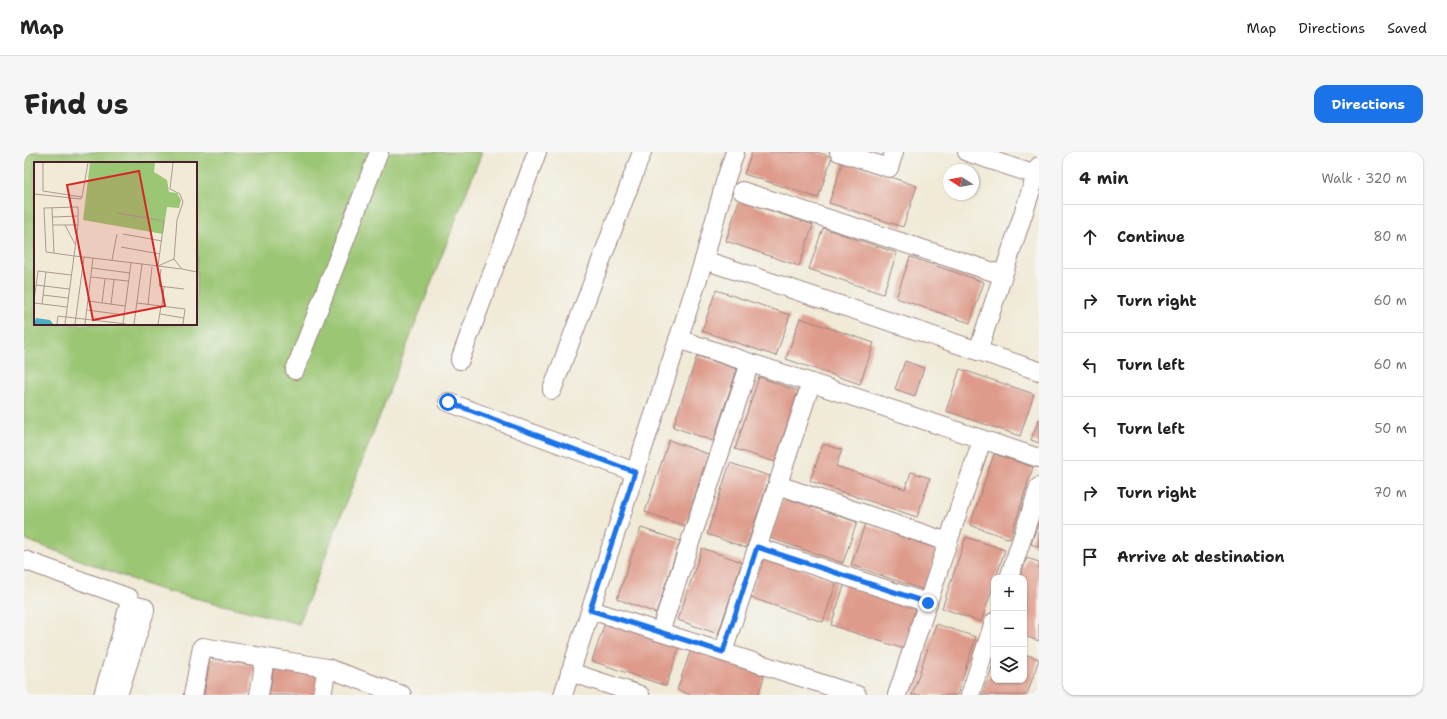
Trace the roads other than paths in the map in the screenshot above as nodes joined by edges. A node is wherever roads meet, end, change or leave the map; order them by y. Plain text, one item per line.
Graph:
1 (379, 152) edge
2 (537, 152) edge
3 (642, 152) edge
4 (736, 152) edge
5 (839, 152) edge
6 (894, 152) edge
7 (967, 152) edge
8 (1037, 178) edge
9 (742, 191) dead end
10 (704, 260) junction
11 (1003, 276) junction
12 (678, 340) junction
13 (978, 351) junction
14 (460, 360) dead end
15 (750, 363) junction
16 (295, 370) dead end
17 (1039, 371) edge
18 (811, 384) junction
19 (552, 390) dead end
20 (448, 402) dead end
21 (982, 440) junction
22 (1039, 458) edge
23 (635, 472) junction
24 (778, 485) junction
25 (1039, 487) edge
26 (948, 542) junction
27 (757, 547) junction
28 (24, 560) edge
29 (1010, 575) edge
30 (928, 603) junction
31 (129, 604) junction
32 (590, 610) junction
33 (991, 631) edge
34 (660, 632) junction
35 (723, 652) junction
36 (265, 658) junction
37 (327, 668) junction
38 (570, 672) junction
39 (103, 695) edge
40 (118, 695) edge
41 (193, 695) edge
42 (258, 695) edge
43 (322, 695) edge
44 (402, 695) edge
45 (563, 695) edge
46 (640, 695) edge
47 (857, 695) edge
48 (898, 695) edge
49 (970, 695) edge

1 - 16 street
2 - 14 street
3 - 19 street
4 - 10 street
5 - 6 street
7 - 8 street
8 - 11 street
9 - 11 street
10 - 12 street
10 - 13 street
11 - 13 street
12 - 15 street
12 - 23 street
13 - 17 street
15 - 18 street
15 - 34 street
18 - 21 street
18 - 24 street
20 - 23 street
21 - 22 street
21 - 26 street
23 - 32 street
24 - 26 street
24 - 27 street
25 - 29 street
26 - 30 street
27 - 30 street
27 - 35 street
28 - 31 street
30 - 48 street
31 - 39 street
31 - 40 street
32 - 34 street
32 - 38 street
33 - 49 street
34 - 35 street
35 - 47 street
36 - 37 street
36 - 41 street
36 - 42 street
37 - 43 street
37 - 44 street
38 - 45 street
38 - 46 street

